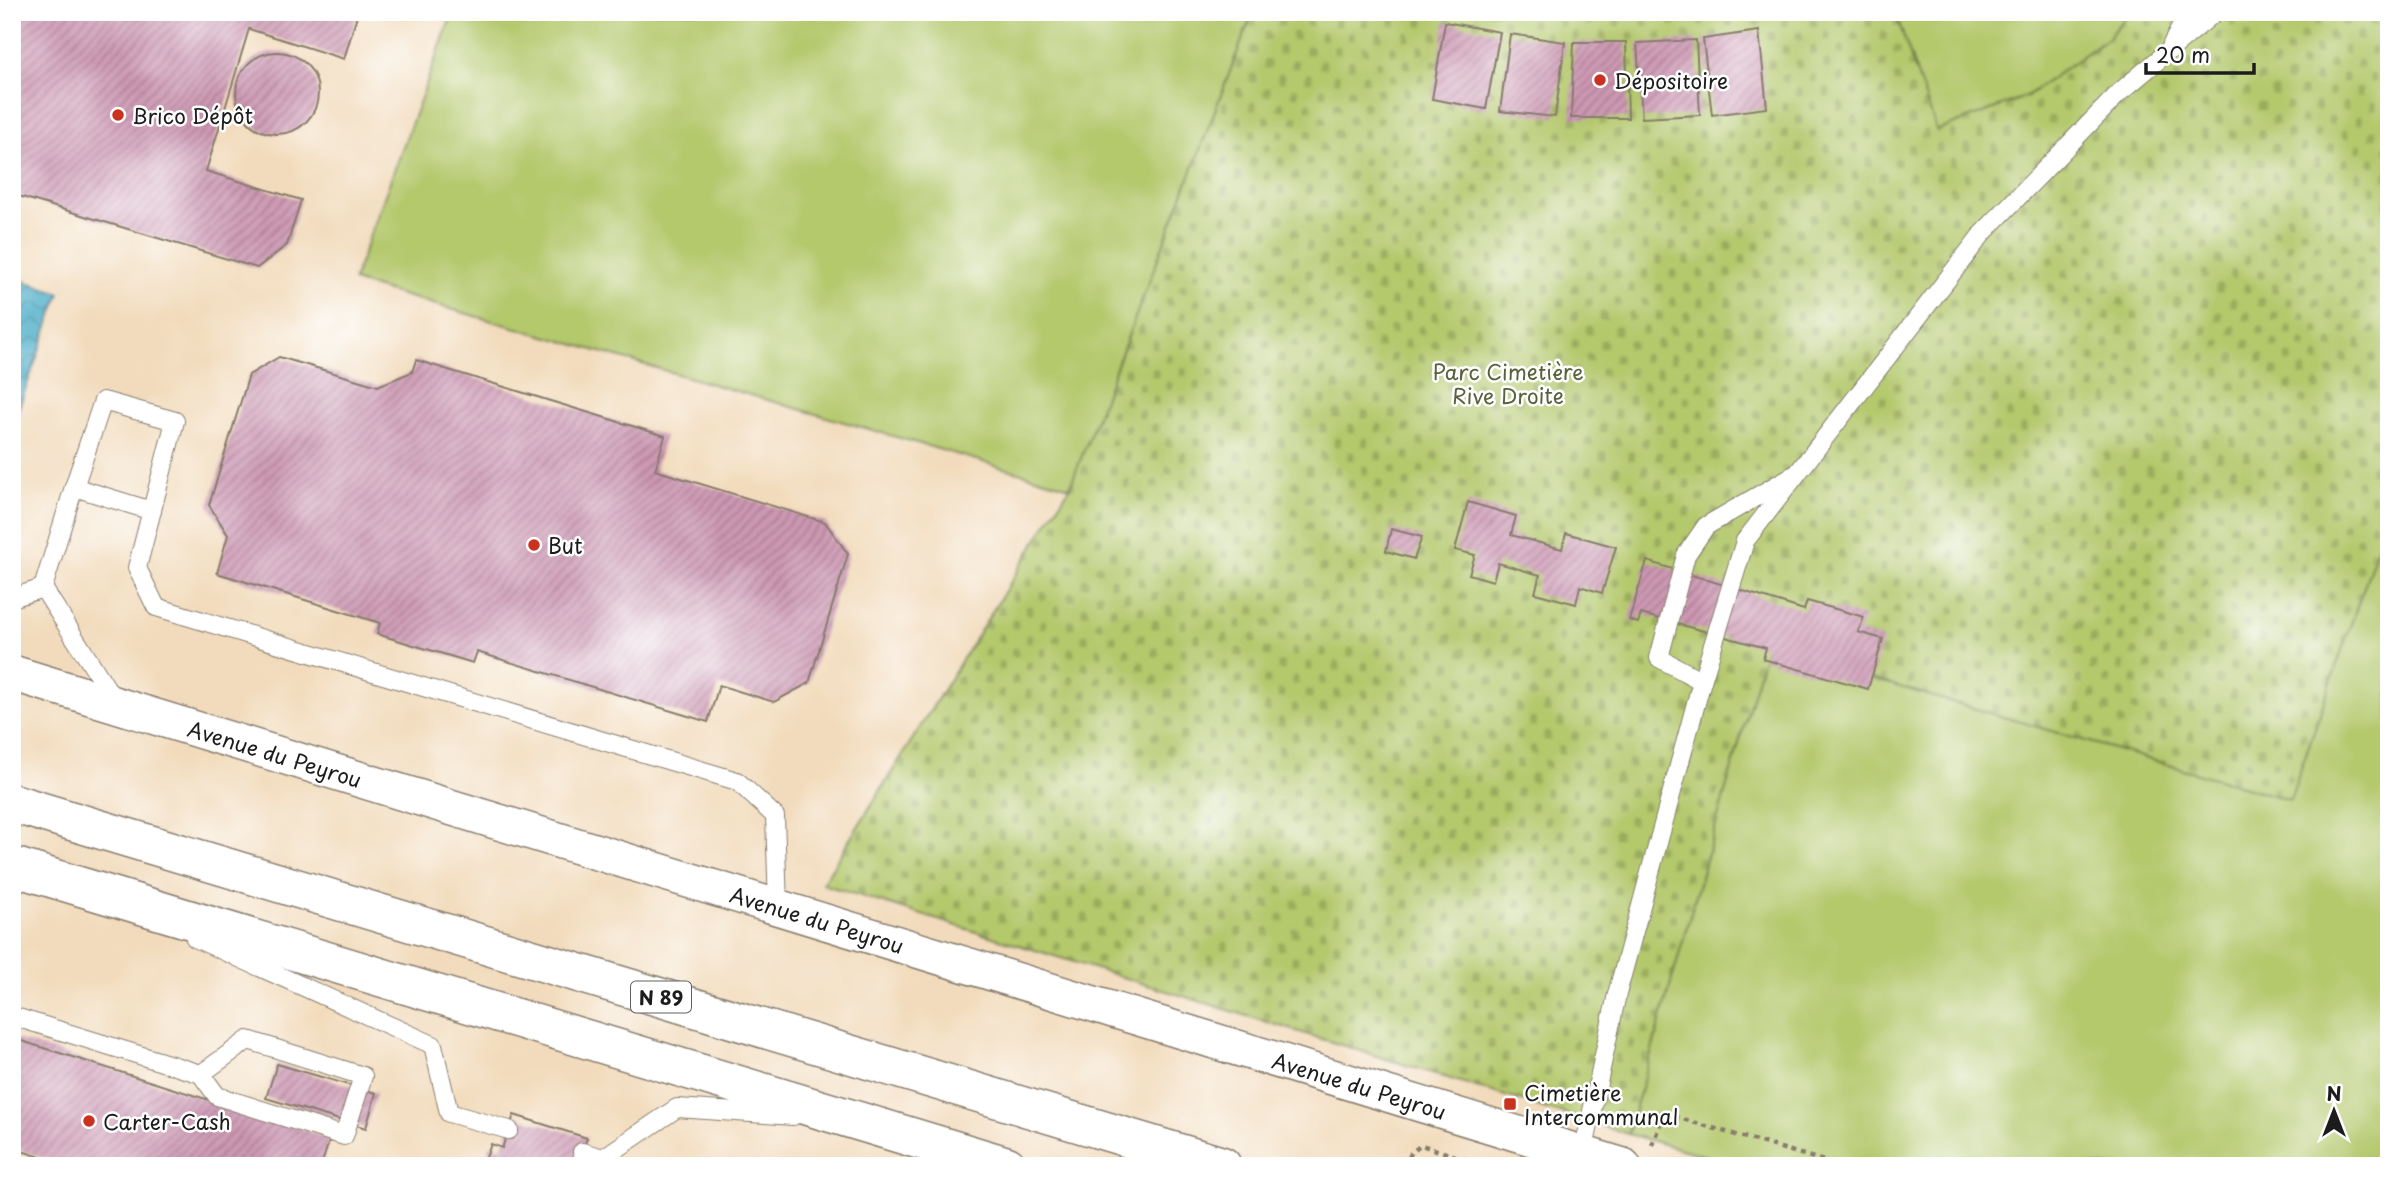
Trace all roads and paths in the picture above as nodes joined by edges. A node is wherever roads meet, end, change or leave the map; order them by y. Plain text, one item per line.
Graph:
1 (2189, 12) edge
2 (2215, 12) edge
3 (2165, 56) junction
4 (1799, 472) junction
5 (74, 487) junction
6 (152, 511) junction
7 (43, 588) junction
8 (12, 598) edge
9 (12, 673) edge
10 (1702, 681) junction
11 (117, 705) junction
12 (12, 803) edge
13 (12, 866) edge
14 (80, 886) junction
15 (778, 906) junction
16 (12, 1016) edge
17 (201, 1074) junction
18 (857, 1121) junction
19 (509, 1130) dead end
20 (582, 1152) dead end
21 (1583, 1153) junction
22 (1636, 1160) edge
23 (1007, 1166) edge
24 (1222, 1166) edge
25 (1413, 1166) edge
26 (1487, 1166) edge
27 (1841, 1166) edge

1 - 3 lane
2 - 3 lane
3 - 4 lane
4 - 10 lane
4 - 10 lane
5 - 6 lane
5 - 6 lane
5 - 7 lane
6 - 15 lane
7 - 8 lane
7 - 11 lane
9 - 11 street, Avenue du Peyrou
10 - 21 lane
11 - 15 street, Avenue du Peyrou
12 - 24 highway, N 89
13 - 14 highway
14 - 18 highway
14 - 19 lane
15 - 21 street, Avenue du Peyrou
16 - 17 lane
17 - 17 lane
18 - 20 lane
18 - 23 highway
21 - 22 street, Avenue du Peyrou
22 - 27 path
25 - 26 path

